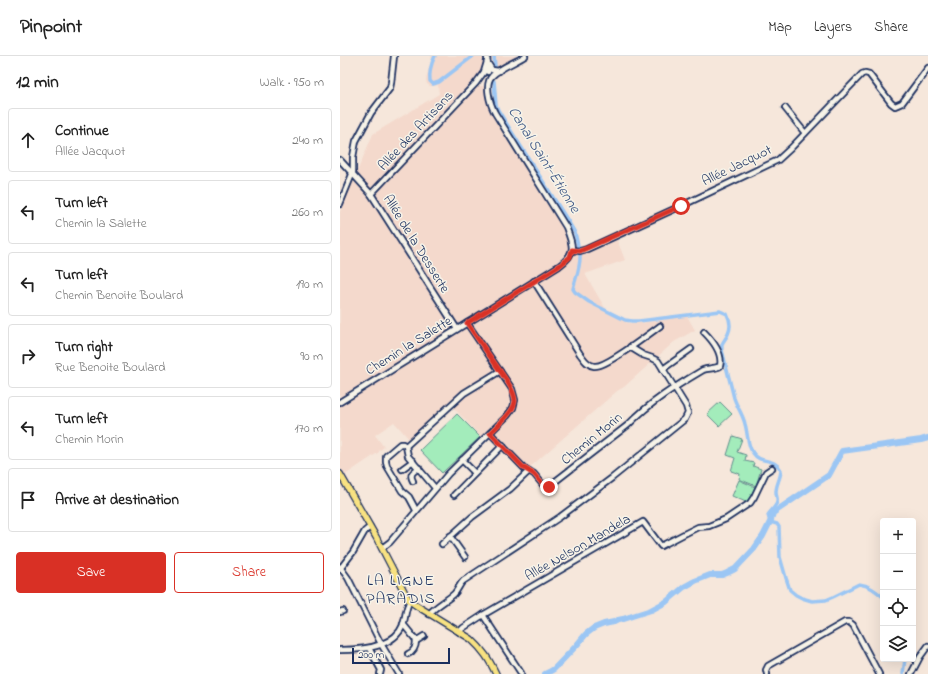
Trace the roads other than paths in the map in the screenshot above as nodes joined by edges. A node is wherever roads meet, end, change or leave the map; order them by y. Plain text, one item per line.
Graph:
1 (394, 56) edge
2 (487, 56) edge
3 (526, 56) edge
4 (487, 62) junction
5 (928, 68) edge
6 (499, 71) junction
7 (487, 76) junction
8 (785, 108) dead end
9 (806, 133) junction
10 (340, 160) edge
11 (352, 174) junction
12 (371, 194) junction
13 (340, 204) edge
14 (572, 250) junction
15 (534, 281) junction
16 (467, 323) junction
17 (660, 326) dead end
18 (457, 329) junction
19 (704, 332) dead end
20 (630, 347) junction
21 (691, 349) dead end
22 (663, 369) junction
23 (500, 371) junction
24 (674, 387) junction
25 (340, 402) edge
26 (490, 433) junction
27 (502, 445) junction
28 (406, 446) junction
29 (462, 460) junction
30 (413, 461) junction
31 (419, 468) junction
32 (772, 468) dead end
33 (402, 469) dead end
34 (529, 471) junction
35 (475, 473) junction
36 (340, 475) edge
37 (413, 481) dead end
38 (435, 488) junction
39 (454, 495) dead end
40 (416, 510) junction
41 (370, 527) junction
42 (450, 536) junction
43 (442, 544) dead end
44 (382, 548) junction
45 (465, 557) dead end
46 (340, 568) edge
47 (410, 601) junction
48 (429, 614) junction
49 (483, 616) junction
50 (404, 624) junction
51 (459, 632) junction
52 (424, 636) dead end
53 (416, 641) junction
54 (381, 644) junction
55 (928, 646) edge
56 (368, 648) junction
57 (340, 650) edge
58 (408, 654) dead end
59 (520, 673) edge
60 (380, 674) edge
61 (399, 674) edge
62 (496, 674) edge
63 (766, 674) edge
64 (879, 674) edge
65 (911, 674) edge

1 - 11 street
2 - 4 street
3 - 6 street, Allée des Artisans
4 - 6 street
4 - 7 street
5 - 9 street, Allée Jacquot
6 - 7 street, Allée des Artisans
7 - 12 street, Allée des Artisans
7 - 14 street
8 - 9 street
9 - 14 street, Allée Jacquot
10 - 11 street, Allée de la Desserte
11 - 12 street, Allée de la Desserte
11 - 13 street
12 - 18 street, Allée de la Desserte
14 - 15 street, Chemin la Salette
15 - 16 street, Chemin la Salette
15 - 20 street
16 - 18 street, Chemin la Salette
16 - 23 street
17 - 20 street
18 - 25 street, Chemin la Salette
19 - 24 street
20 - 22 street
21 - 22 street
22 - 24 street
23 - 26 street
23 - 28 street
24 - 34 street, Chemin Morin
24 - 48 street
26 - 27 street, Chemin Morin
26 - 29 street
27 - 34 street, Chemin Morin
27 - 35 street
28 - 30 street
28 - 40 street
29 - 35 street
29 - 38 street
30 - 31 street
30 - 33 street
31 - 37 street
31 - 38 street
32 - 49 street, Allée Nelson Mandela
34 - 42 street
35 - 39 street
36 - 41 main road
38 - 40 street
40 - 44 street
41 - 44 main road
41 - 46 street
42 - 43 street
42 - 45 street
44 - 47 main road
46 - 54 street
47 - 48 main road
47 - 50 street
48 - 51 main road
49 - 51 street, Allée Nelson Mandela
49 - 59 street
50 - 53 street
50 - 54 street
51 - 62 main road
52 - 53 street
53 - 58 street
54 - 56 street
54 - 61 street
55 - 65 street
56 - 57 street
56 - 60 street
63 - 64 street

